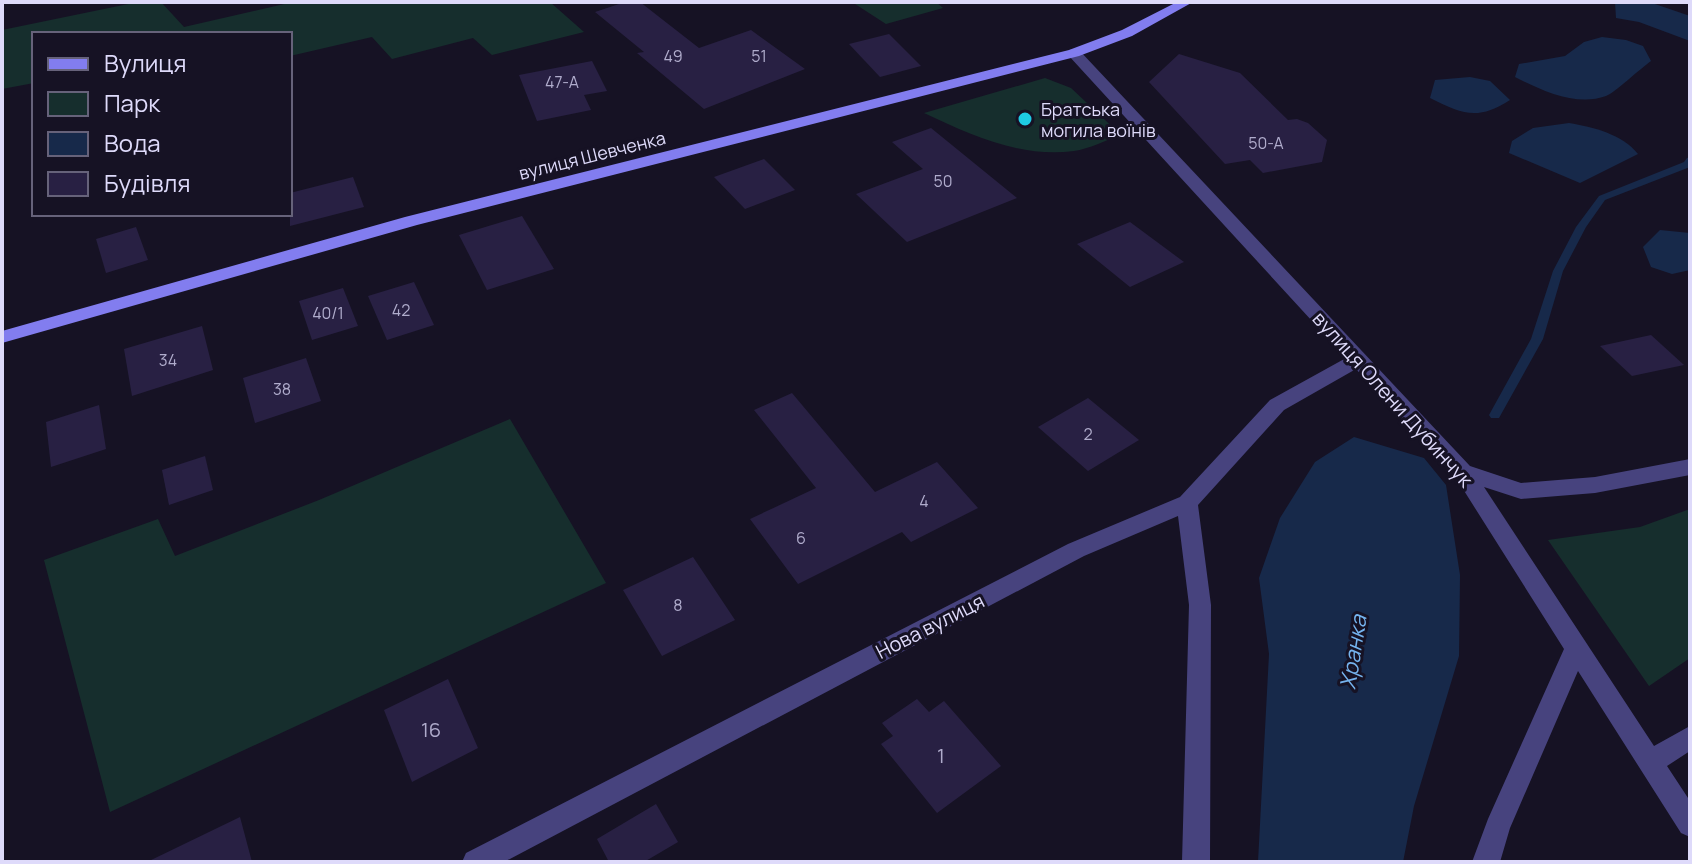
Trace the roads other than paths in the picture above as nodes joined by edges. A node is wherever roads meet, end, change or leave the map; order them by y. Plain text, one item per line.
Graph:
1 (1187, 2) edge
2 (1074, 53) junction
3 (2, 337) edge
4 (1359, 359) junction
5 (1690, 467) edge
6 (1463, 472) junction
7 (1187, 503) junction
8 (1576, 648) junction
9 (1690, 737) edge
10 (1650, 763) junction
11 (1690, 824) edge
12 (476, 862) edge
13 (1196, 862) edge
14 (1486, 862) edge

1 - 2 main road, вулиця Шевченка
2 - 3 main road, вулиця Шевченка
2 - 4 street, вулиця Олени Дубинчук
4 - 6 street, вулиця Олени Дубинчук
4 - 7 street, Нова вулиця
5 - 6 street
6 - 8 street, вулиця Олени Дубинчук
7 - 12 street, Нова вулиця
7 - 13 street
8 - 10 street, вулиця Олени Дубинчук
8 - 14 street
9 - 10 street
10 - 11 street, вулиця Олени Дубинчук

